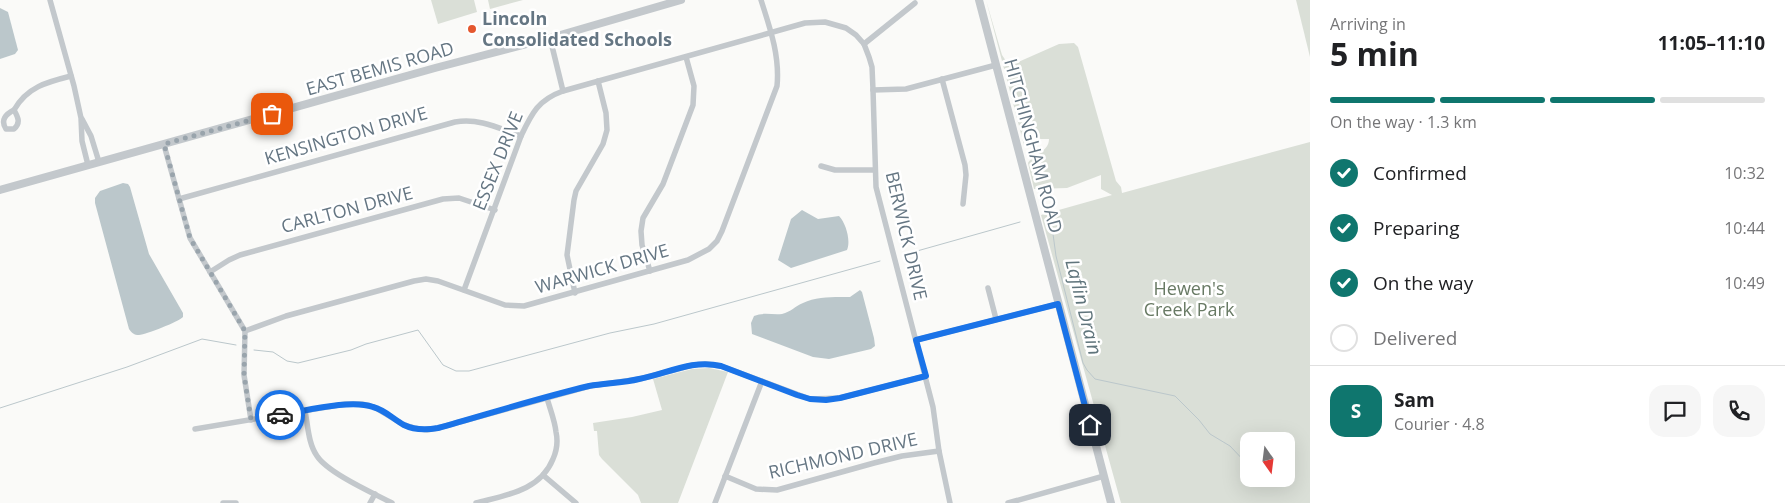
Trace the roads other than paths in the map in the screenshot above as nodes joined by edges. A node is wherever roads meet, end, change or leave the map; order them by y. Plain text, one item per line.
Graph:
1 (50, 0) edge
2 (681, 0) edge
3 (761, 0) edge
4 (979, 0) edge
5 (915, 3) dead end
6 (771, 34) junction
7 (550, 38) junction
8 (864, 44) junction
9 (686, 57) junction
10 (996, 65) junction
11 (71, 76) junction
12 (942, 79) junction
13 (598, 81) junction
14 (873, 90) junction
15 (563, 91) junction
16 (14, 110) dead end
17 (81, 118) junction
18 (521, 136) junction
19 (164, 144) junction
20 (99, 162) junction
21 (88, 165) junction
22 (821, 166) dead end
23 (875, 170) junction
24 (0, 190) edge
25 (179, 199) junction
26 (963, 204) dead end
27 (495, 210) junction
28 (650, 271) junction
29 (210, 272) junction
30 (988, 288) dead end
31 (464, 290) junction
32 (575, 293) junction
33 (1058, 304) junction
34 (996, 319) junction
35 (245, 331) junction
36 (916, 340) junction
37 (926, 376) junction
38 (762, 381) junction
39 (547, 398) junction
40 (305, 411) junction
41 (251, 420) junction
42 (195, 429) dead end
43 (939, 451) junction
44 (543, 475) junction
45 (725, 476) junction
46 (1104, 476) junction
47 (375, 494) junction
48 (223, 503) edge
49 (236, 503) edge
50 (370, 503) edge
51 (392, 503) edge
52 (476, 503) edge
53 (576, 503) edge
54 (715, 503) edge
55 (950, 503) edge
56 (1008, 503) edge
57 (1111, 503) edge

1 - 11 street
2 - 7 street, EAST BEMIS ROAD
3 - 6 street, WARWICK DRIVE
4 - 10 street, HITCHINGHAM ROAD
5 - 8 street
6 - 8 street
6 - 9 street, ESSEX DRIVE
6 - 28 street, WARWICK DRIVE
7 - 15 street
7 - 19 street, EAST BEMIS ROAD
8 - 14 street, BERWICK DRIVE
9 - 13 street, ESSEX DRIVE
9 - 28 street
10 - 12 street
10 - 33 street, HITCHINGHAM ROAD
11 - 16 street
11 - 17 street
12 - 14 street
12 - 26 street
13 - 15 street, ESSEX DRIVE
13 - 32 street
14 - 23 street, BERWICK DRIVE
15 - 18 street, ESSEX DRIVE
17 - 20 street
17 - 21 street
18 - 25 street, KENSINGTON DRIVE
18 - 27 street, ESSEX DRIVE
19 - 20 street, EAST BEMIS ROAD
19 - 25 street
20 - 21 street, EAST BEMIS ROAD
21 - 24 street, EAST BEMIS ROAD
22 - 23 street
23 - 36 street, BERWICK DRIVE
25 - 29 street
27 - 29 street, CARLTON DRIVE
27 - 31 street, ESSEX DRIVE
28 - 32 street, WARWICK DRIVE
29 - 35 street
30 - 34 street
31 - 32 street, WARWICK DRIVE
31 - 35 street, WARWICK DRIVE
33 - 34 street
33 - 46 street, HITCHINGHAM ROAD
34 - 36 street
35 - 41 street
36 - 37 street, BERWICK DRIVE
37 - 38 street
37 - 43 street, BERWICK DRIVE
38 - 39 street
38 - 45 street
39 - 40 street
39 - 44 street
40 - 41 street
40 - 47 street
41 - 42 street
43 - 45 street, RICHMOND DRIVE
43 - 55 street, BERWICK DRIVE
44 - 52 street
44 - 53 street
45 - 54 street
46 - 56 street
46 - 57 street, HITCHINGHAM ROAD
47 - 50 street
47 - 51 street
48 - 49 street

